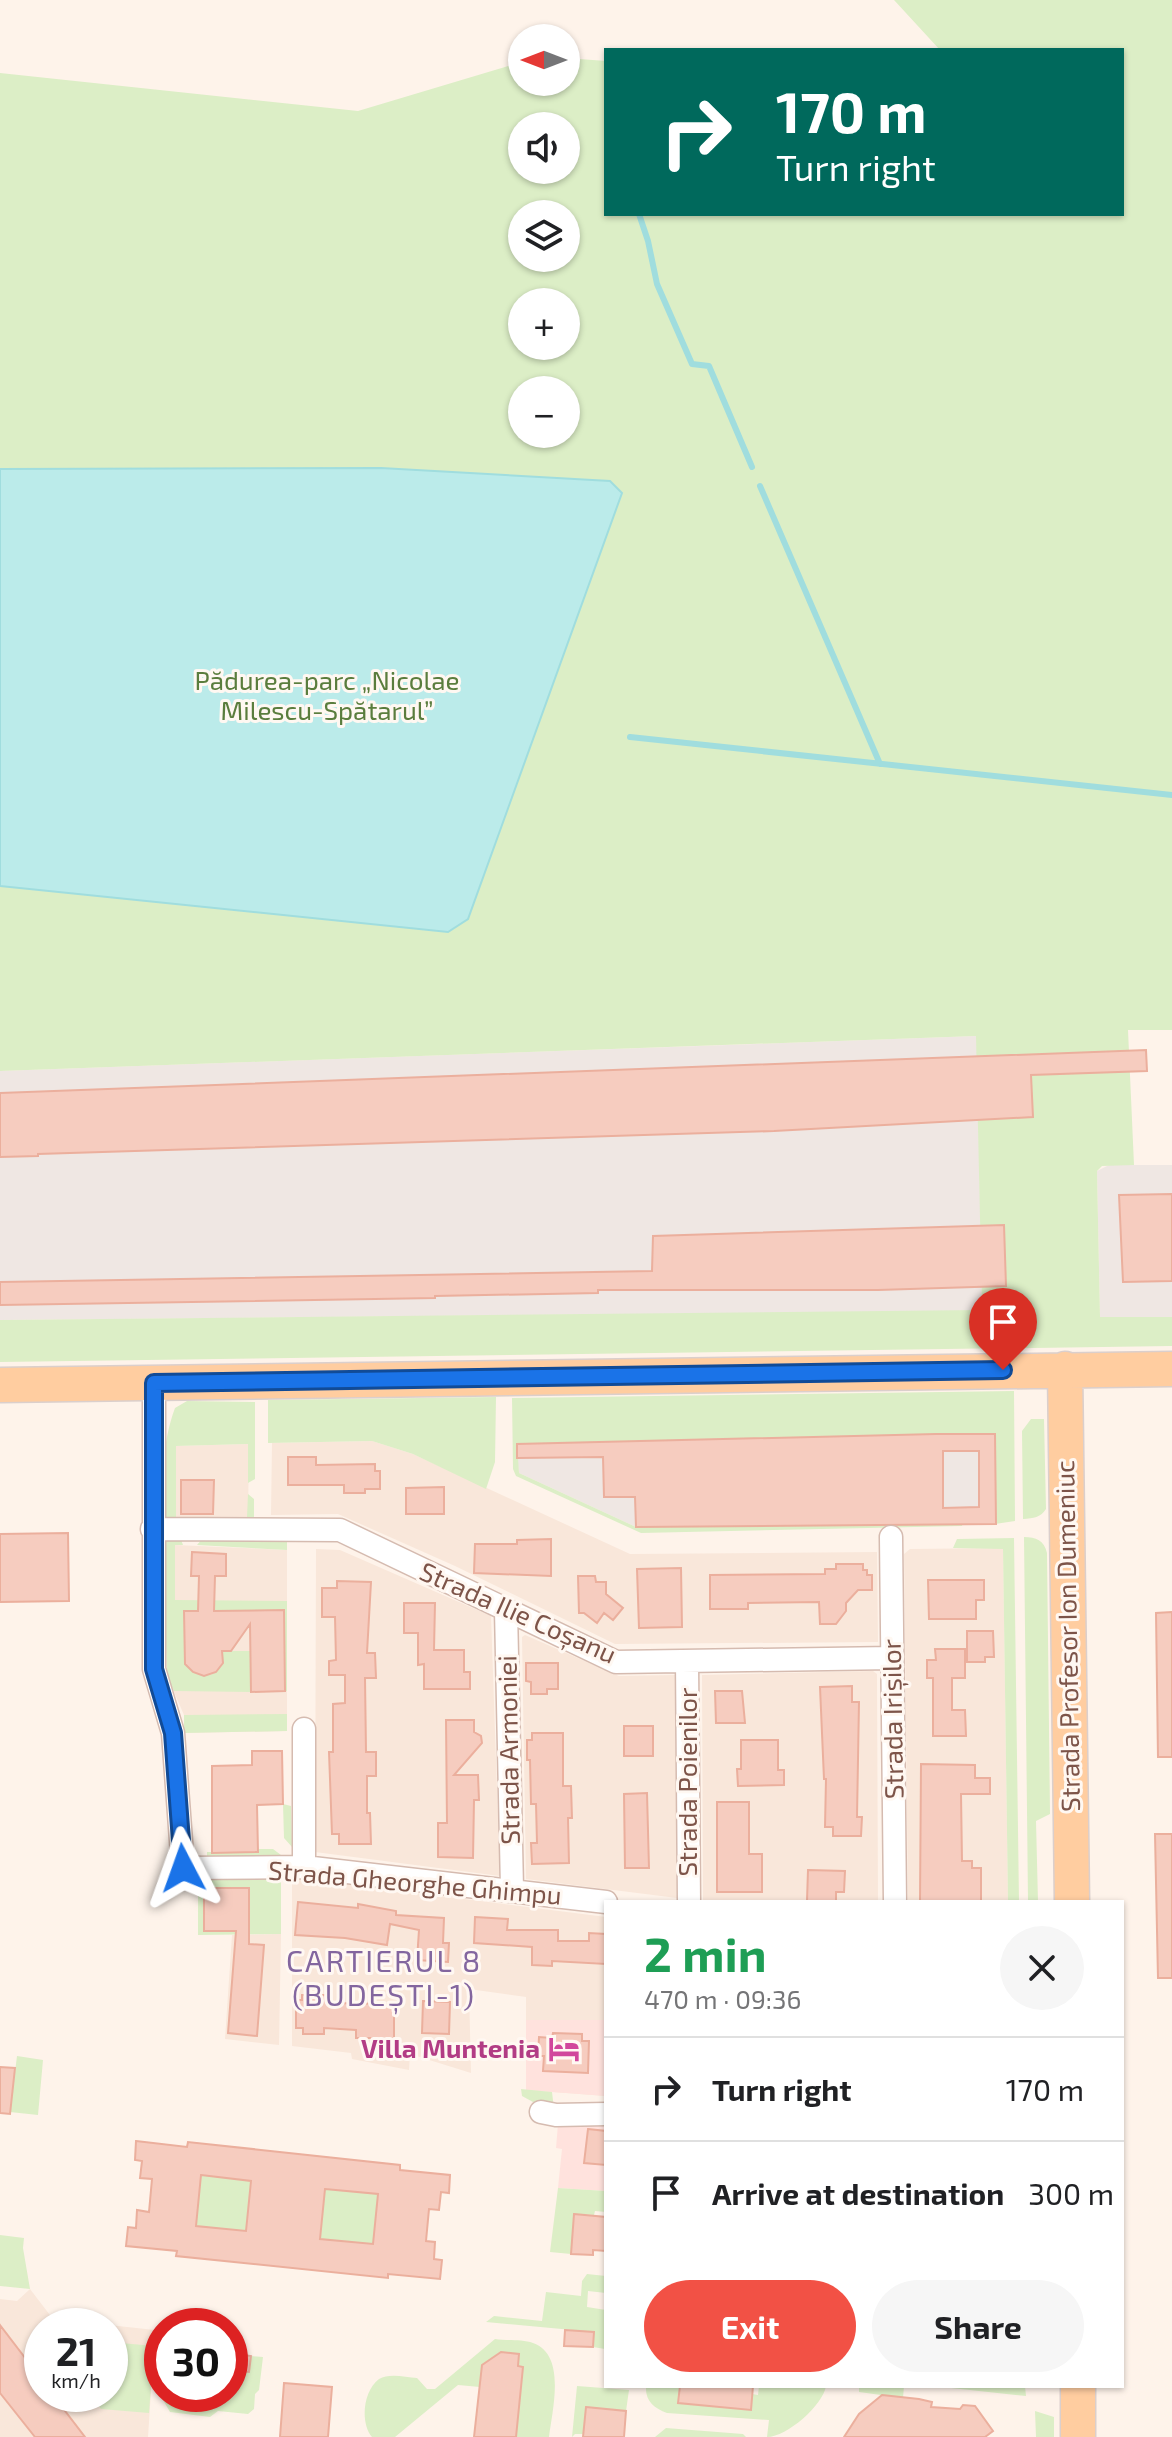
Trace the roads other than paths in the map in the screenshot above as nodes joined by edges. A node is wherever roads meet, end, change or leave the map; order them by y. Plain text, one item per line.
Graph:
1 (1065, 1369) junction
2 (1172, 1369) edge
3 (154, 1383) junction
4 (0, 1385) edge
5 (152, 1529) junction
6 (891, 1537) dead end
7 (506, 1610) junction
8 (892, 1658) junction
9 (687, 1661) junction
10 (304, 1729) dead end
11 (304, 1867) junction
12 (512, 1889) junction
13 (689, 1900) edge
14 (895, 1900) edge
15 (1072, 1900) edge
16 (604, 1902) edge
17 (541, 2112) dead end
18 (604, 2114) edge
19 (1078, 2388) edge
20 (1078, 2437) edge

1 - 2 main road
1 - 3 main road
1 - 15 main road, Strada Profesor Ion Dumeniuc
3 - 4 main road
3 - 5 street, Strada Gheorghe Ghimpu
5 - 7 street, Strada Ilie Coșanu
5 - 11 street, Strada Gheorghe Ghimpu
6 - 8 street, Strada Irișilor
7 - 9 street, Strada Ilie Coșanu
7 - 12 street, Strada Armoniei
8 - 9 street, Strada Ilie Coșanu
8 - 14 street, Strada Irișilor
9 - 13 street, Strada Poienilor
10 - 11 street
11 - 12 street, Strada Gheorghe Ghimpu
12 - 16 street, Strada Gheorghe Ghimpu
17 - 18 street
19 - 20 main road

